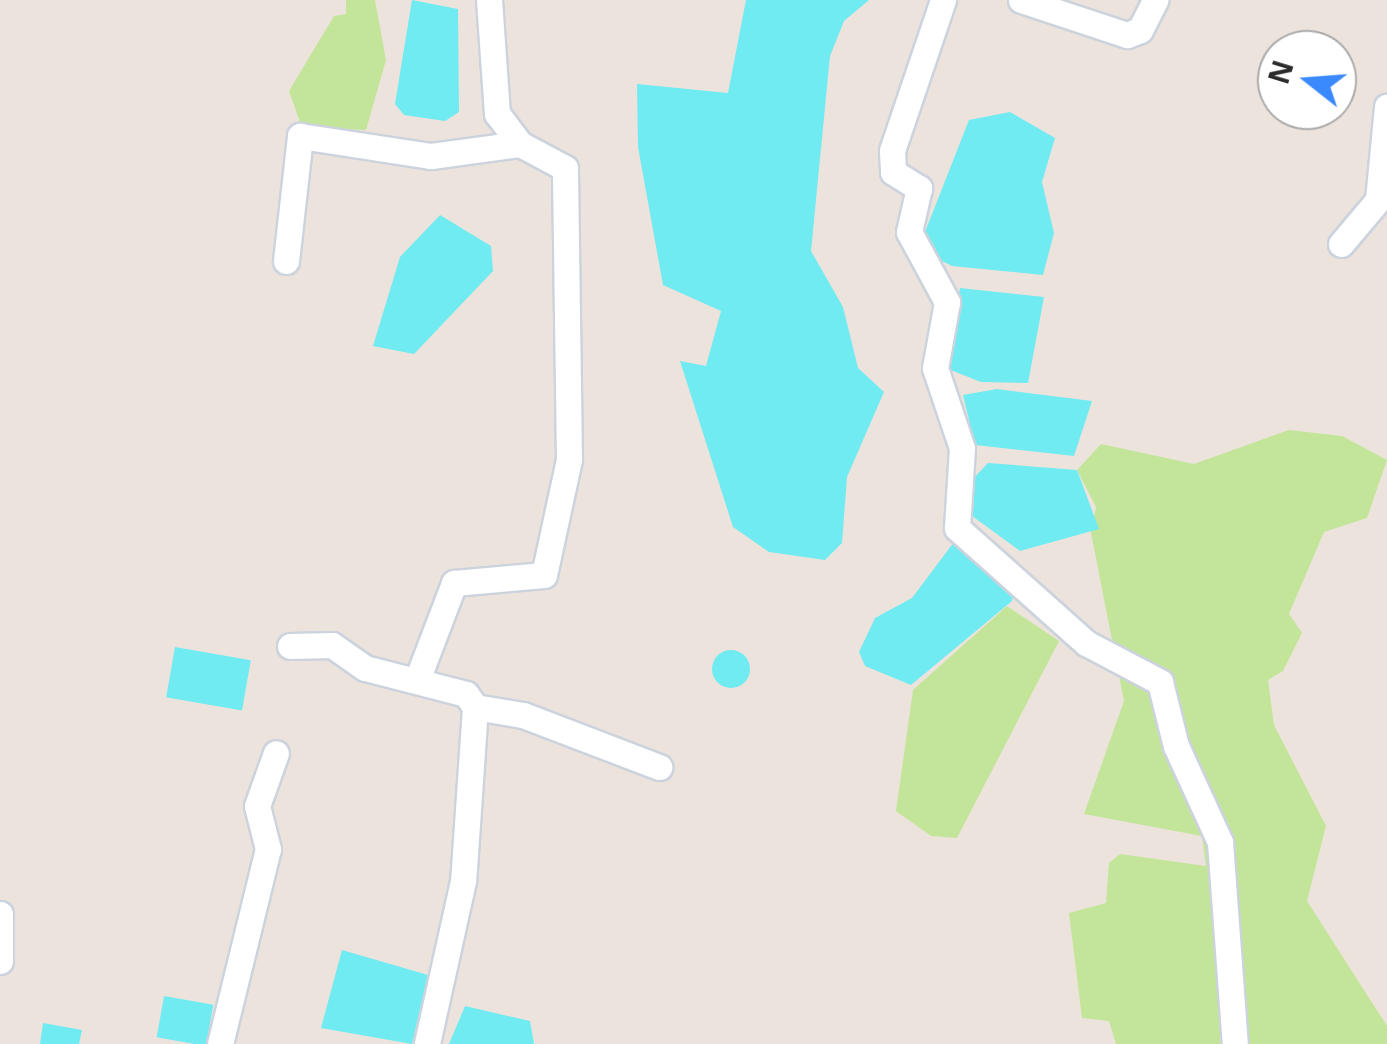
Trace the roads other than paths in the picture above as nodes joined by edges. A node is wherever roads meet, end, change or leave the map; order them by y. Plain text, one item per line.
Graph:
1 (489, 0) edge
2 (943, 0) edge
3 (1021, 0) edge
4 (1155, 0) edge
5 (1387, 106) edge
6 (520, 144) junction
7 (1342, 244) dead end
8 (286, 261) dead end
9 (290, 646) dead end
10 (417, 680) junction
11 (475, 707) junction
12 (276, 753) dead end
13 (659, 768) dead end
14 (0, 914) edge
15 (0, 961) edge
16 (220, 1044) edge
17 (427, 1044) edge
18 (1235, 1044) edge

1 - 6 street
2 - 18 street
3 - 4 street
5 - 7 street
6 - 8 street
6 - 10 street
9 - 10 street
10 - 11 street
11 - 13 street
11 - 17 street
12 - 16 street
14 - 15 street

